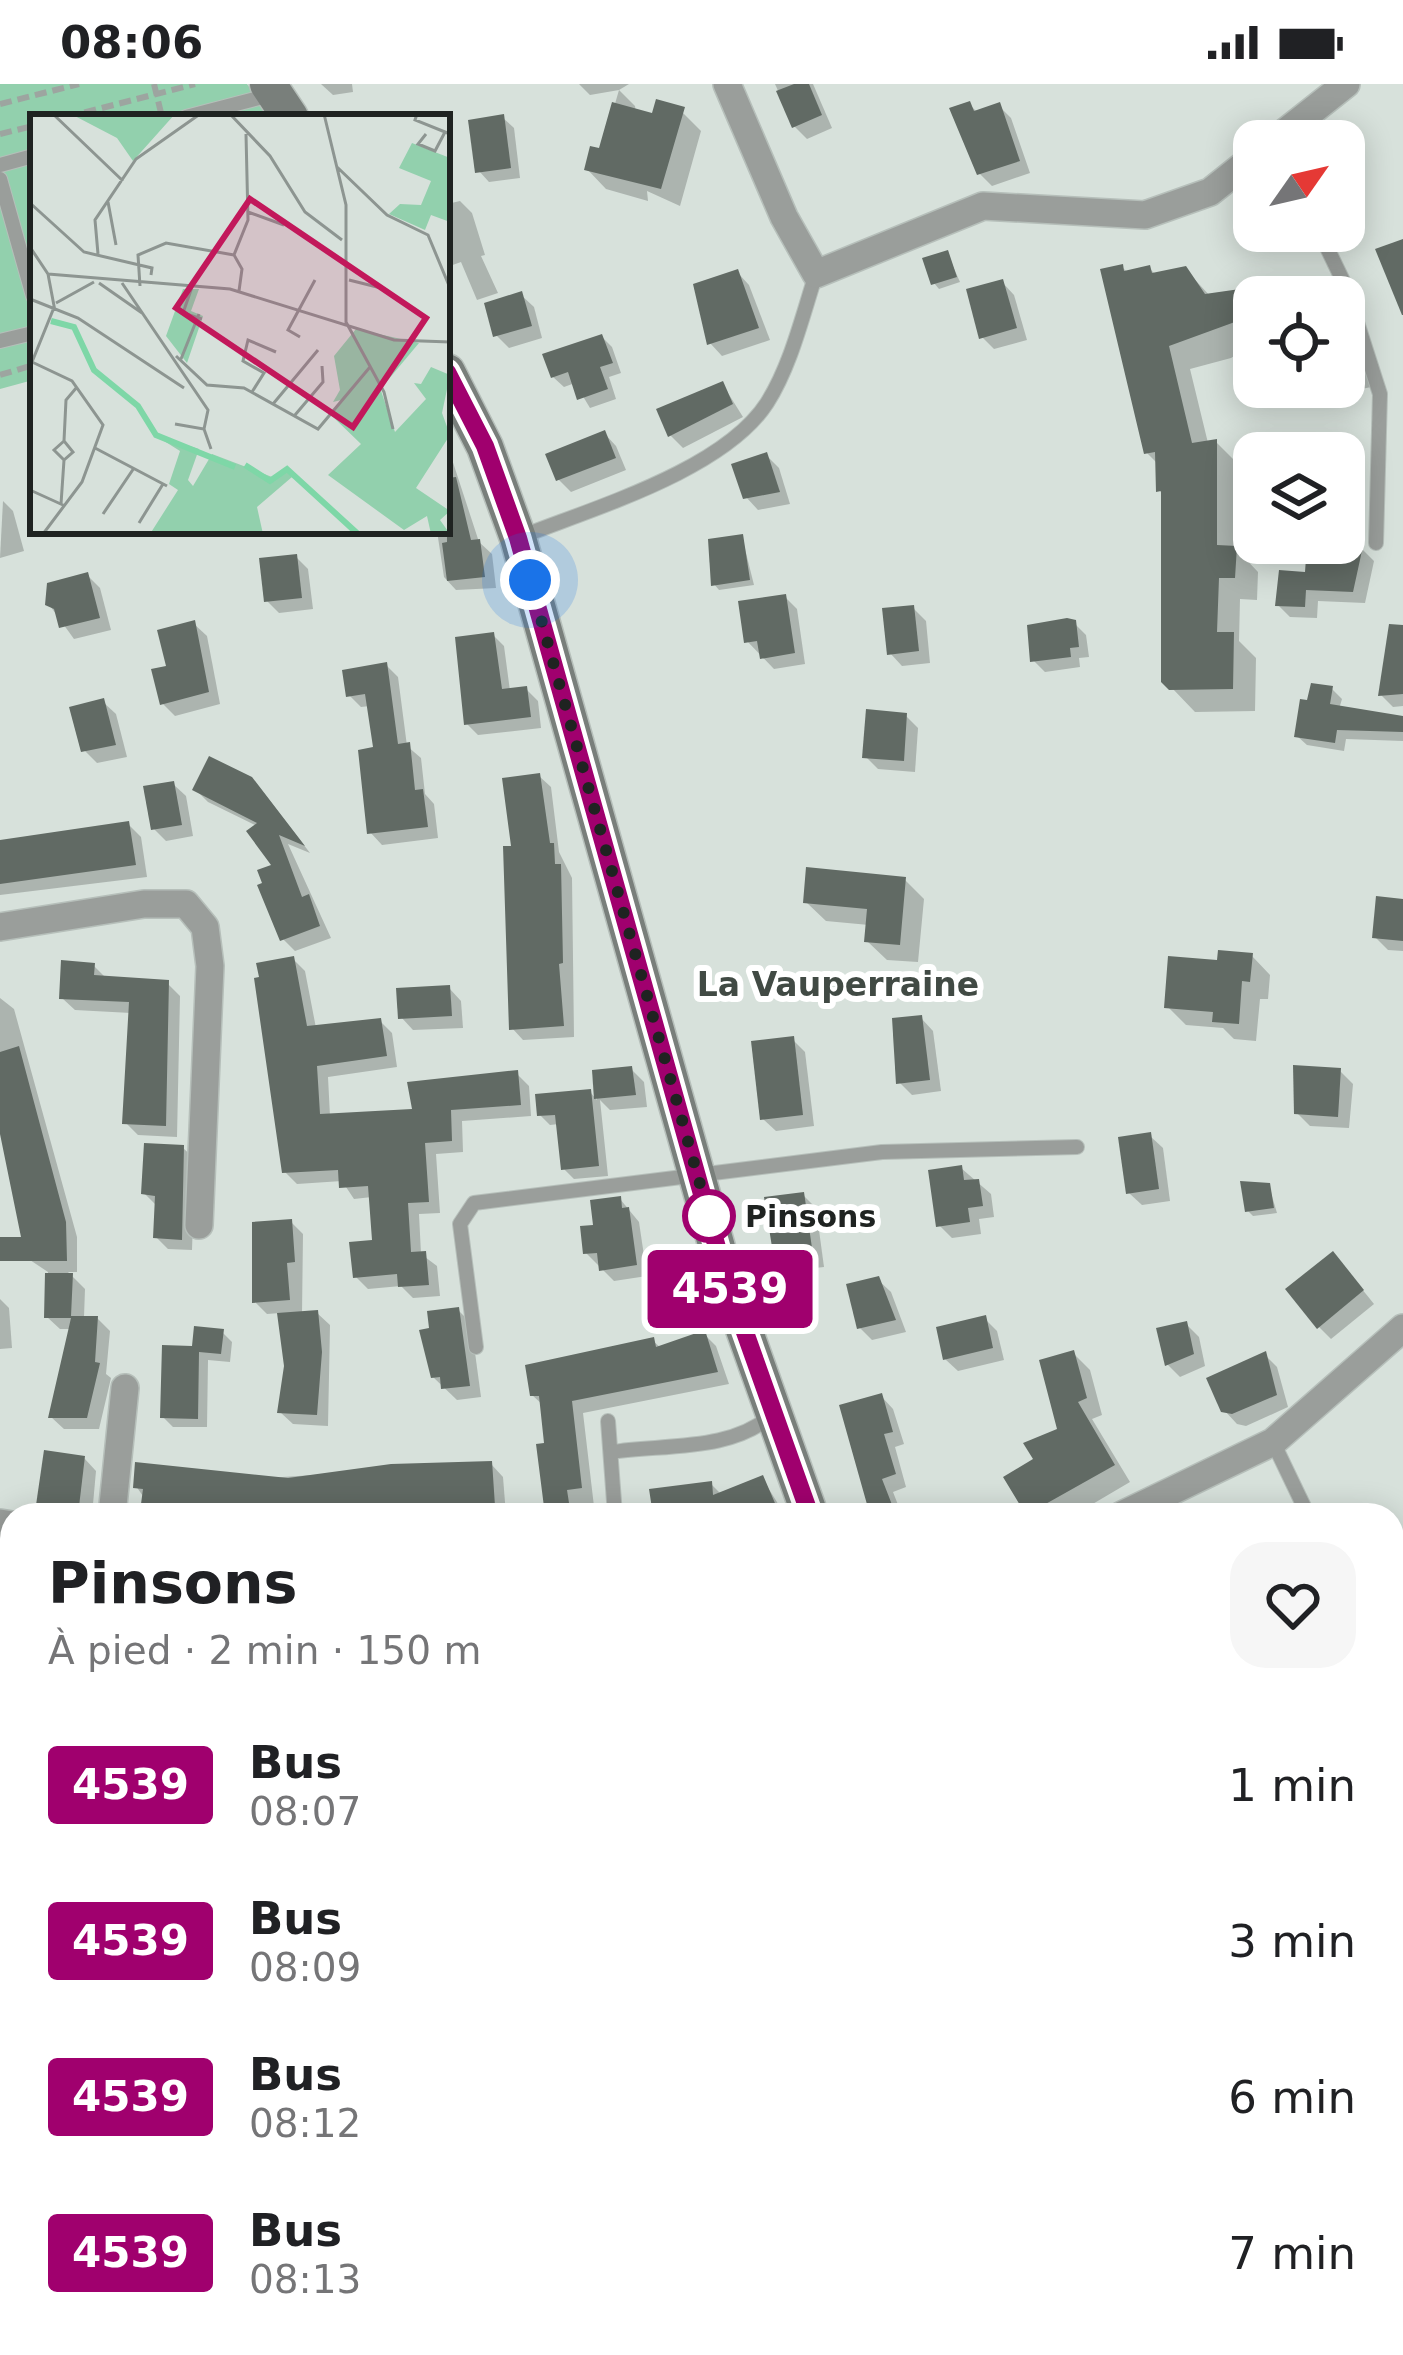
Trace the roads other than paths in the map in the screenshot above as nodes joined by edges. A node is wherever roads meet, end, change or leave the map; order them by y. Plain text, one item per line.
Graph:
1 (728, 84) edge
2 (1346, 84) edge
3 (277, 98) edge
4 (200, 114) edge
5 (1301, 120) edge
6 (30, 157) edge
7 (0, 165) edge
8 (1233, 174) edge
9 (0, 179) edge
10 (1330, 252) edge
11 (816, 274) junction
12 (30, 285) edge
13 (30, 334) edge
14 (0, 341) edge
15 (450, 378) edge
16 (518, 538) junction
17 (1376, 543) dead end
18 (0, 927) edge
19 (1076, 1147) dead end
20 (697, 1174) junction
21 (200, 1225) dead end
22 (1403, 1328) edge
23 (476, 1347) dead end
24 (125, 1388) dead end
25 (773, 1414) junction
26 (608, 1421) dead end
27 (1273, 1442) junction
28 (612, 1452) junction
29 (113, 1503) edge
30 (614, 1503) edge
31 (806, 1503) edge
32 (1147, 1503) edge
33 (1302, 1503) edge

1 - 11 street
2 - 5 street
3 - 4 lane
6 - 7 lane
8 - 11 street
9 - 12 lane
10 - 17 lane
11 - 16 lane
13 - 14 lane
15 - 16 street
16 - 20 street
18 - 21 street
19 - 20 lane
20 - 23 lane
20 - 25 street
22 - 27 street
24 - 29 street
25 - 28 lane
25 - 31 street
26 - 28 lane
27 - 32 street
27 - 33 lane
28 - 30 lane

